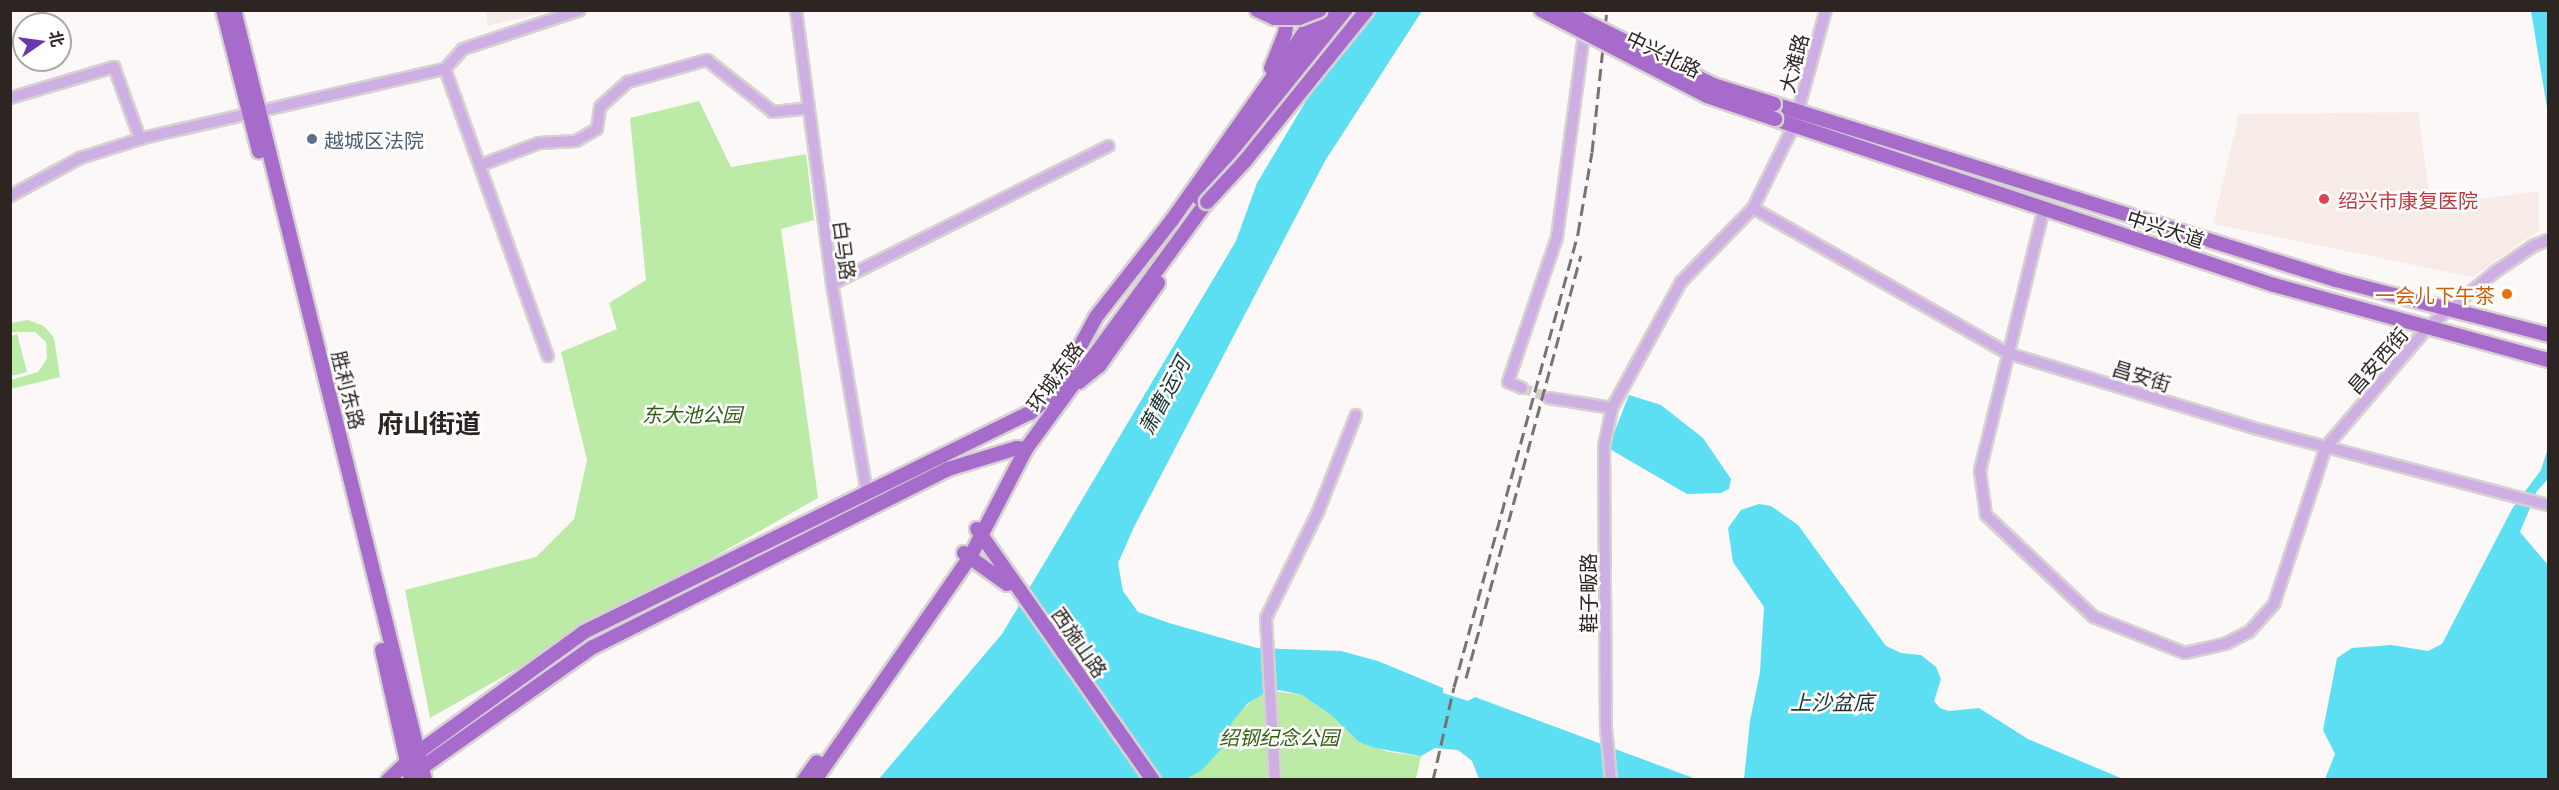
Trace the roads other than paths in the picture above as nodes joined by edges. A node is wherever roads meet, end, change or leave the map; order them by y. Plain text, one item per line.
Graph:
1 (223, 10) edge
2 (234, 10) edge
3 (580, 10) edge
4 (796, 10) edge
5 (1257, 10) edge
6 (1288, 10) edge
7 (1320, 10) edge
8 (1336, 10) edge
9 (1350, 10) edge
10 (1357, 10) edge
11 (1367, 10) edge
12 (1541, 10) edge
13 (1562, 10) edge
14 (1826, 10) edge
15 (1584, 34) junction
16 (445, 69) junction
17 (1262, 89) junction
18 (10, 98) edge
19 (1774, 104) joint
20 (809, 108) junction
21 (254, 112) junction
22 (1796, 118) junction
23 (1775, 119) joint
24 (140, 139) junction
25 (1109, 146) dead end
26 (481, 165) junction
27 (10, 196) edge
28 (1207, 202) junction
29 (1753, 208) junction
30 (2044, 208) junction
31 (2548, 240) edge
32 (832, 284) junction
33 (2453, 310) junction
34 (2428, 327) junction
35 (2548, 335) edge
36 (1102, 336) junction
37 (2007, 353) junction
38 (549, 357) dead end
39 (2548, 360) edge
40 (1522, 388) tunnel mouth
41 (1060, 389) junction
42 (1549, 398) tunnel mouth
43 (1612, 408) junction
44 (1356, 415) dead end
45 (2326, 447) junction
46 (1022, 448) junction
47 (867, 493) junction
48 (2548, 505) edge
49 (978, 531) junction
50 (966, 555) junction
51 (1005, 575) junction
52 (410, 771) edge
53 (424, 773) edge
54 (818, 773) edge
55 (388, 780) edge
56 (794, 780) edge
57 (804, 780) edge
58 (1143, 780) edge
59 (1153, 780) edge
60 (1275, 780) edge
61 (1611, 780) edge

1 - 21 main road, 胜利东路
2 - 21 main road, 胜利东路
3 - 16 street
4 - 20 street, 白马路
5 - 7 main road, bridge
6 - 17 main road
7 - 17 main road
8 - 36 main road, 环城东路
9 - 28 main road, 环城东路, bridge
10 - 41 main road
11 - 28 main road, bridge
12 - 15 main road, 中兴北路, bridge
13 - 19 main road, 中兴北路, bridge
14 - 22 street, 大滩路
15 - 23 main road, 中兴北路, bridge
15 - 40 street
16 - 21 street
16 - 26 street
17 - 41 main road
18 - 24 street
19 - 22 main road, 中兴大道
20 - 26 street
20 - 32 street, 白马路
21 - 24 street
21 - 52 main road, 胜利东路
22 - 23 main road, 中兴大道
22 - 29 street, 鞋子畈路
22 - 30 main road, 中兴大道
22 - 33 main road, 中兴大道
24 - 27 street
25 - 32 street
26 - 38 street
28 - 36 main road, 环城东路
29 - 37 street, 昌安街
29 - 43 street, 鞋子畈路
30 - 34 main road, 中兴大道
30 - 37 street
31 - 33 street, 昌安西街
32 - 47 street, 白马路
33 - 34 street, 昌安西街
33 - 35 main road, 中兴大道
34 - 39 main road, 中兴大道
34 - 45 street, 昌安西街
36 - 41 main road, 环城东路
37 - 45 street, 昌安街
37 - 45 street
41 - 46 main road, 环城东路
41 - 47 main road
42 - 43 street
43 - 61 street, 鞋子畈路
44 - 60 street
45 - 48 street, 昌安街
46 - 49 main road, 环城东路
46 - 53 main road
47 - 52 main road
49 - 50 main road, 环城东路
49 - 51 main road, 西施山路
50 - 51 main road, 西施山路
50 - 54 main road, 环城东路
51 - 58 main road, 西施山路
51 - 59 main road, 西施山路
52 - 53 main road
52 - 55 main road
54 - 56 main road
54 - 57 main road, 环城东路

